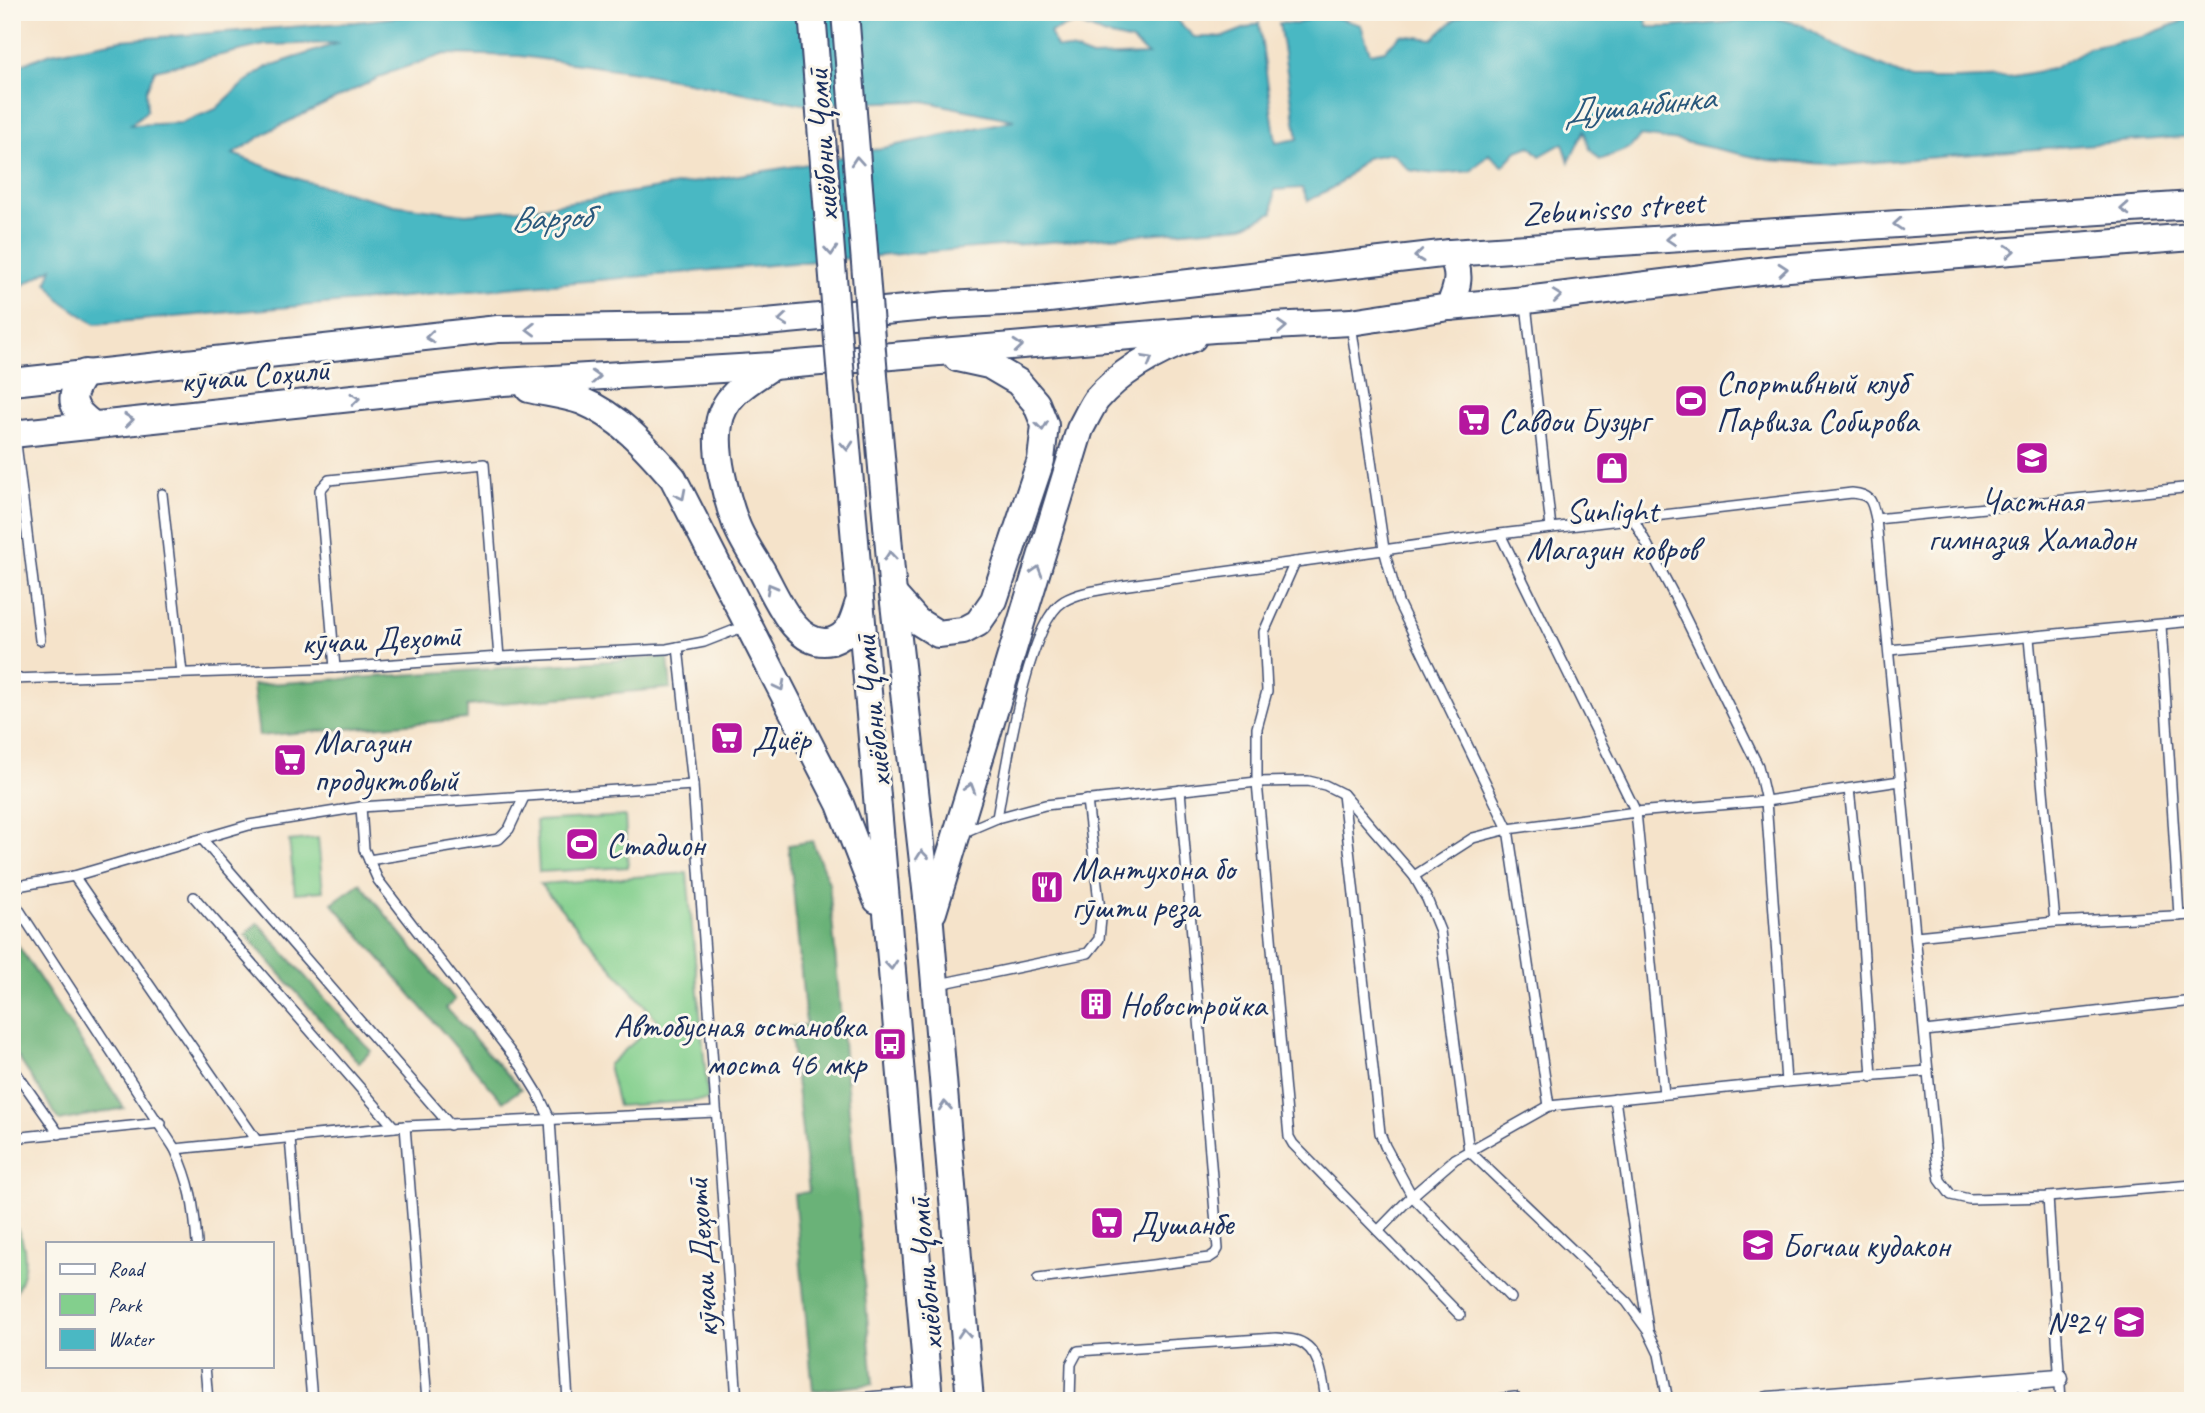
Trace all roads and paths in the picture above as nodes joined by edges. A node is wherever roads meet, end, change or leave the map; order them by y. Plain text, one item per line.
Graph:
1 (812, 12) edge
2 (845, 12) edge
3 (2193, 205) edge
4 (2193, 237) edge
5 (1450, 253) junction
6 (1526, 300) junction
7 (1449, 307) junction
8 (1351, 322) junction
9 (1214, 329) junction
10 (934, 353) junction
11 (773, 366) junction
12 (85, 373) junction
13 (12, 382) edge
14 (503, 382) junction
15 (92, 424) junction
16 (14, 434) edge
17 (2193, 487) edge
18 (162, 494) dead end
19 (1633, 518) junction
20 (1876, 519) junction
21 (1551, 528) junction
22 (1500, 534) junction
23 (1384, 550) junction
24 (1295, 562) junction
25 (893, 594) junction
26 (860, 599) junction
27 (2193, 621) edge
28 (749, 625) junction
29 (2161, 625) junction
30 (2029, 638) junction
31 (40, 640) dead end
32 (678, 647) junction
33 (1889, 650) junction
34 (499, 658) dead end
35 (335, 668) junction
36 (182, 673) junction
37 (12, 679) edge
38 (1900, 781) junction
39 (1257, 782) junction
40 (692, 786) junction
41 (1849, 789) junction
42 (1180, 790) junction
43 (1343, 794) junction
44 (524, 797) junction
45 (1087, 800) junction
46 (1766, 801) junction
47 (361, 807) junction
48 (1636, 812) junction
49 (997, 818) junction
50 (1508, 829) junction
51 (956, 836) junction
52 (202, 839) junction
53 (369, 860) junction
54 (74, 876) junction
55 (1414, 876) junction
56 (12, 887) edge
57 (194, 897) dead end
58 (12, 898) edge
59 (2193, 915) edge
60 (2179, 916) junction
61 (2055, 922) junction
62 (930, 924) junction
63 (888, 928) junction
64 (1916, 936) junction
65 (935, 985) junction
66 (2193, 1001) edge
67 (1925, 1031) junction
68 (12, 1067) edge
69 (1928, 1071) junction
70 (1872, 1077) junction
71 (1786, 1082) junction
72 (1664, 1094) junction
73 (1615, 1099) junction
74 (1549, 1106) junction
75 (716, 1112) junction
76 (550, 1119) junction
77 (160, 1123) junction
78 (450, 1125) junction
79 (405, 1126) junction
80 (394, 1127) junction
81 (58, 1134) junction
82 (12, 1138) edge
83 (290, 1138) junction
84 (257, 1141) junction
85 (175, 1149) junction
86 (1469, 1151) junction
87 (2193, 1185) edge
88 (1412, 1196) junction
89 (2048, 1197) junction
90 (1378, 1231) junction
91 (197, 1242) edge
92 (1038, 1279) dead end
93 (1511, 1298) dead end
94 (1460, 1315) dead end
95 (1648, 1331) junction
96 (205, 1368) edge
97 (2059, 1378) junction
98 (2023, 1381) junction
99 (928, 1396) edge
100 (1516, 1396) dead end
101 (208, 1401) edge
102 (312, 1401) edge
103 (427, 1401) edge
104 (568, 1401) edge
105 (737, 1401) edge
106 (821, 1401) edge
107 (970, 1401) edge
108 (1070, 1401) edge
109 (1326, 1401) edge
110 (1483, 1401) edge
111 (1668, 1401) edge
112 (1768, 1401) edge
113 (2025, 1401) edge
114 (2061, 1401) edge

1 -> 26 main road, хиёбони Ҷомӣ, bridge
25 -> 2 main road, хиёбони Ҷомӣ, bridge
3 -> 5 main road, Zebunisso street
6 -> 4 main road, кӯчаи Соҳилӣ
5 - 7 main road
5 -> 12 main road, Zebunisso street
6 - 7 main road, кӯчаи Соҳилӣ
6 - 21 lane
7 - 8 main road, кӯчаи Соҳилӣ
9 -> 8 main road, кӯчаи Соҳилӣ
8 - 23 lane
10 -> 9 main road, кӯчаи Соҳилӣ
51 -> 9 main road
10 - 11 main road, кӯчаи Соҳилӣ
10 -> 25 main road
14 -> 11 main road, кӯчаи Соҳилӣ
26 -> 11 main road
12 - 13 main road, Zebunisso street
12 - 15 main road
15 -> 14 main road, кӯчаи Соҳилӣ
14 -> 28 main road
15 - 16 main road, кӯчаи Соҳилӣ
16 - 31 lane
17 - 20 lane
18 - 36 lane
19 - 20 lane
19 - 21 lane
19 - 46 lane
20 - 33 lane
21 - 22 lane
22 - 23 lane
22 - 48 lane
23 - 24 lane
23 - 50 lane
24 - 39 lane
24 - 49 lane
62 -> 25 main road, хиёбони Ҷомӣ
26 - 63 main road, хиёбони Ҷомӣ
27 - 29 lane
28 - 32 lane, кӯчаи Деҳотӣ
28 -> 63 main road
29 - 30 lane
29 - 60 lane
30 - 33 lane
30 - 61 lane
32 - 35 lane, кӯчаи Деҳотӣ
32 - 40 lane, кӯчаи Деҳотӣ
33 - 38 lane
34 - 35 lane
35 - 36 lane, кӯчаи Деҳотӣ
36 - 37 lane, кӯчаи Деҳотӣ
38 - 41 lane
38 - 64 lane
39 - 42 lane
39 - 43 lane
39 - 90 lane
40 - 44 lane
40 - 75 lane, кӯчаи Деҳотӣ
41 - 46 lane
41 - 70 lane
42 - 45 lane
42 - 92 lane
43 - 55 lane
43 - 88 lane
44 - 47 lane
44 - 53 lane
45 - 49 lane
45 - 65 lane
46 - 48 lane
46 - 71 lane
47 - 52 lane
47 - 53 lane
48 - 50 lane
48 - 72 lane
49 - 51 lane
50 - 55 lane
50 - 74 lane
51 - 62 main road
52 - 54 lane
52 - 78 lane
53 - 76 lane
54 - 56 lane
54 - 84 lane
55 - 86 lane
57 - 80 lane
58 - 77 lane
59 - 60 lane
60 - 61 lane
61 - 64 lane
62 - 65 main road, хиёбони Ҷомӣ
63 -> 99 main road, хиёбони Ҷомӣ
64 - 67 lane
107 -> 65 main road, хиёбони Ҷомӣ
66 - 67 lane
67 - 69 lane
68 - 81 lane
69 - 70 lane
69 - 89 lane
70 - 71 lane
71 - 72 lane
72 - 73 lane
73 - 74 lane
73 - 95 lane
74 - 86 lane
75 - 76 lane
75 - 105 lane, кӯчаи Деҳотӣ
76 - 78 lane
76 - 104 lane
77 - 81 lane
77 - 85 lane
78 - 79 lane
79 - 80 lane
79 - 103 lane
80 - 83 lane
81 - 82 lane
83 - 84 lane
83 - 102 lane
84 - 85 lane
85 - 91 lane
86 - 88 lane
86 - 95 lane
87 - 89 lane
88 - 90 lane
88 - 93 lane
89 - 97 lane
90 - 94 lane
95 - 111 lane
96 - 101 lane
97 - 98 street
97 - 114 lane
98 - 112 street
98 - 113 lane
99 - 106 lane
100 - 110 lane
108 - 109 lane

